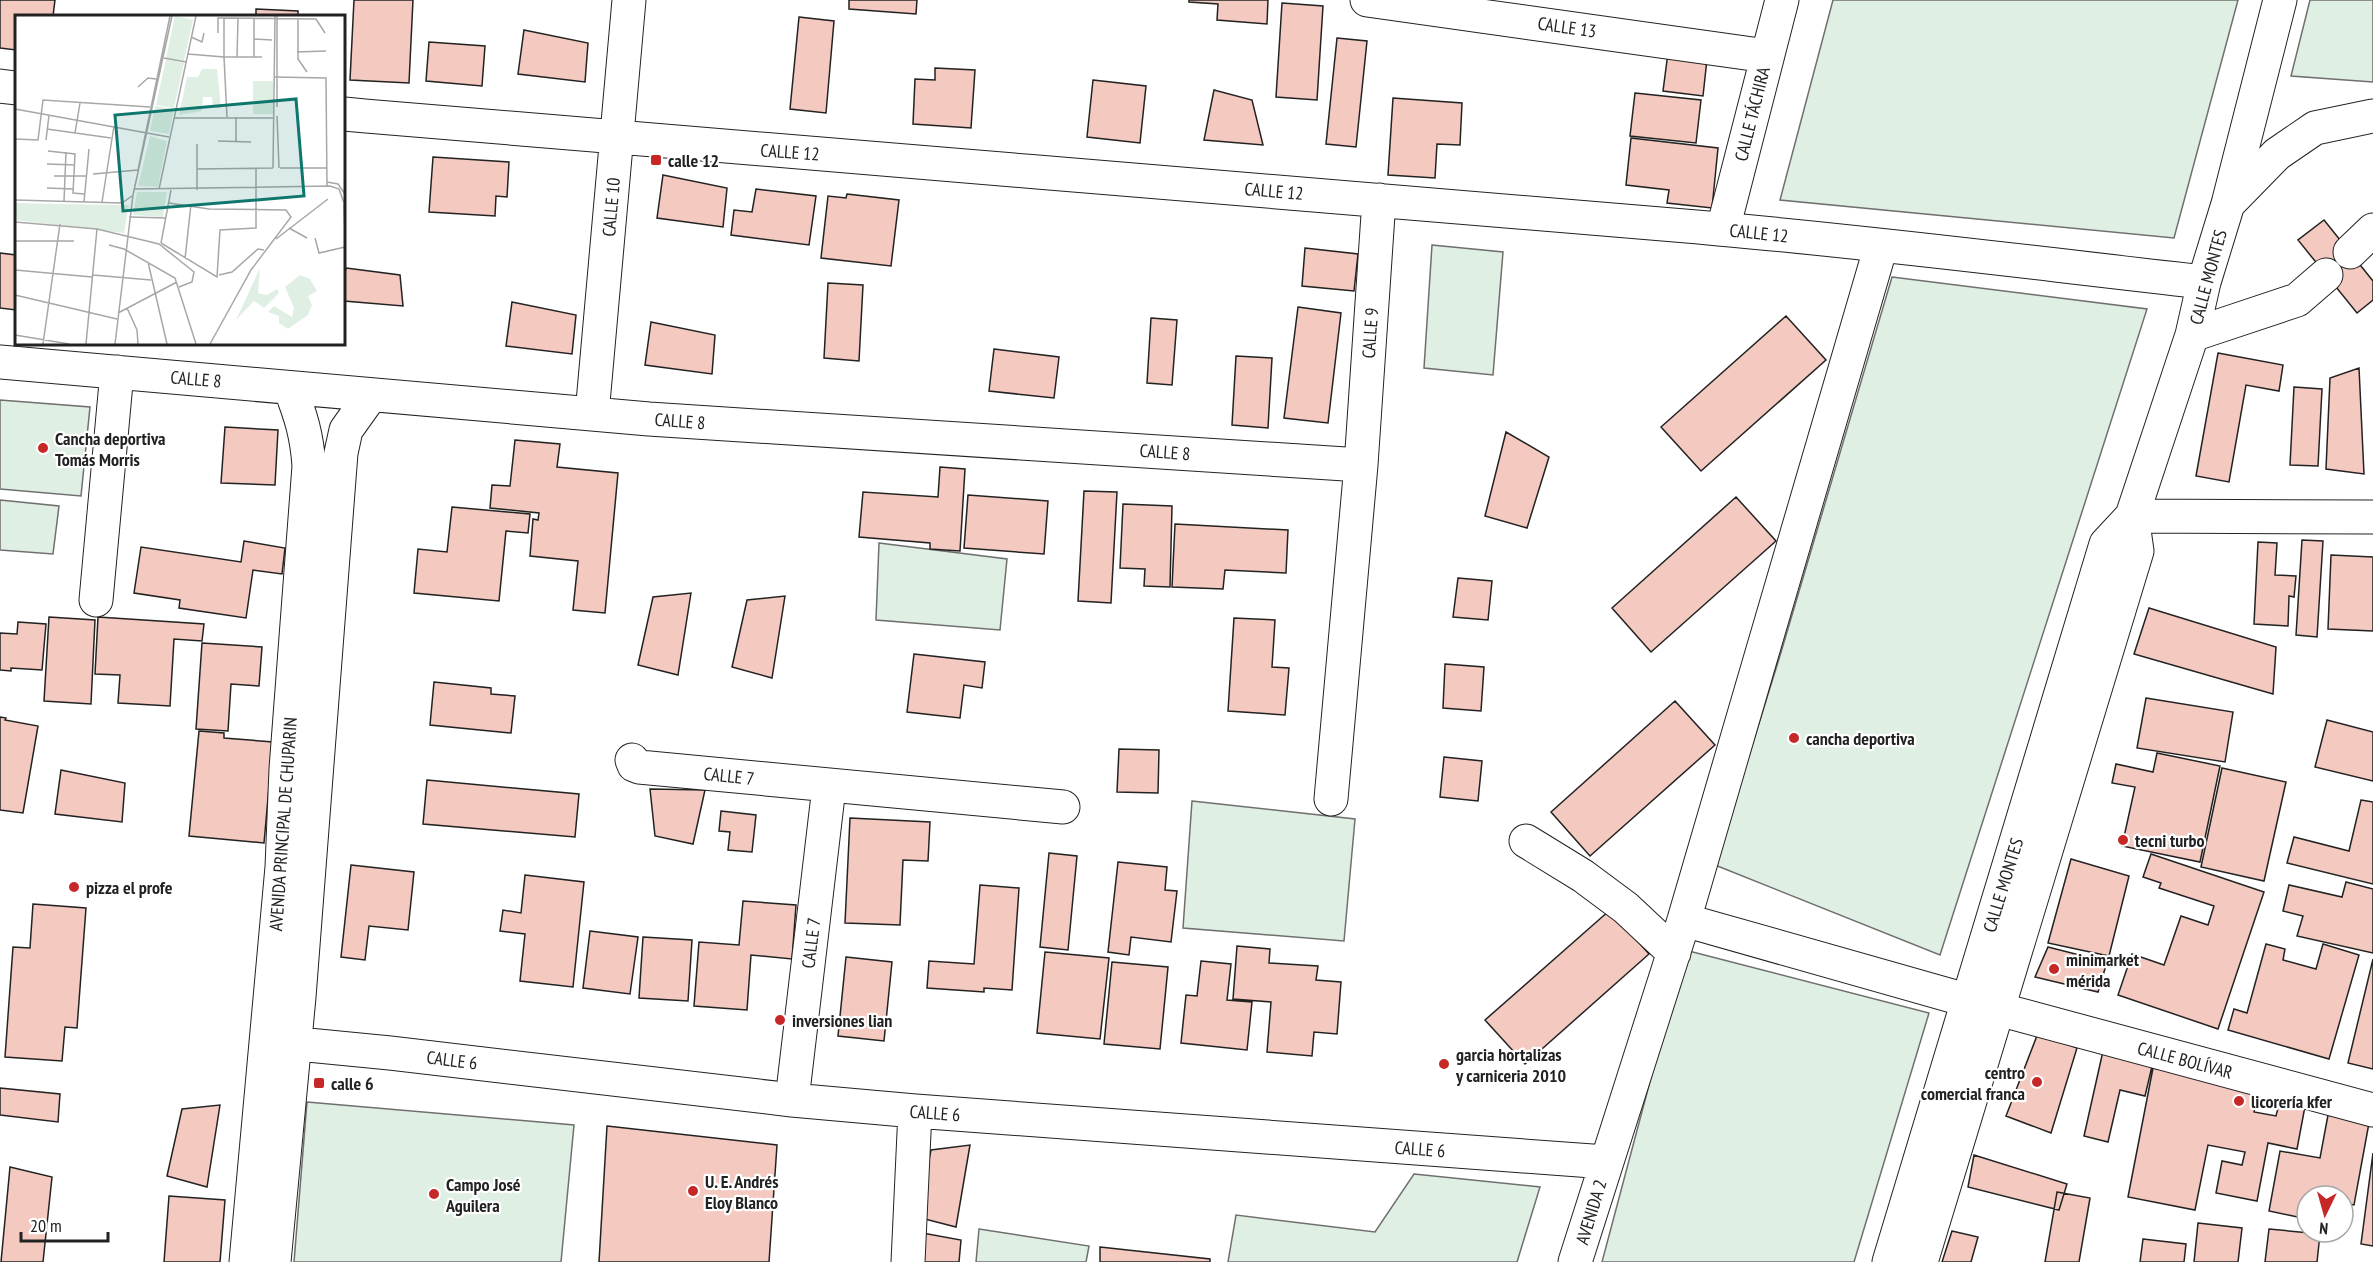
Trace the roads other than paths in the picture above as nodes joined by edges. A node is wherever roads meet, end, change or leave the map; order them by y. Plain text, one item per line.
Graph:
1 (629, 0) edge
2 (1367, 0) edge
3 (1782, 0) edge
4 (2280, 0) edge
5 (1476, 7) edge
6 (1767, 56) junction
7 (0, 86) edge
8 (15, 88) edge
9 (345, 114) edge
10 (2373, 116) edge
11 (617, 139) junction
12 (1379, 200) junction
13 (2228, 204) junction
14 (1723, 229) junction
15 (1881, 246) junction
16 (2326, 275) dead end
17 (2204, 282) junction
18 (2192, 335) junction
19 (0, 362) edge
20 (117, 372) junction
21 (290, 388) junction
22 (371, 395) junction
23 (592, 414) junction
24 (1361, 465) junction
25 (2132, 516) junction
26 (2373, 517) edge
27 (96, 600) dead end
28 (632, 760) dead end
29 (829, 787) junction
30 (1331, 799) dead end
31 (1063, 807) dead end
32 (1526, 841) dead end
33 (1684, 920) junction
34 (1674, 952) junction
35 (1983, 1004) junction
36 (280, 1042) junction
37 (792, 1100) junction
38 (2373, 1110) edge
39 (915, 1111) junction
40 (1606, 1162) junction
41 (246, 1262) edge
42 (274, 1262) edge
43 (908, 1262) edge
44 (1575, 1262) edge
45 (1889, 1262) edge
46 (1921, 1262) edge

1 - 11 street, CALLE 10
2 - 5 street, CALLE 13
3 - 6 street, CALLE TÁCHIRA
4 - 13 street
5 - 6 street, CALLE 13
6 - 14 street, CALLE TÁCHIRA
7 - 8 street
9 - 11 street, CALLE 12
10 - 13 street, CALLE MONTES
11 - 12 street, CALLE 12
11 - 23 street, CALLE 10
12 - 14 street, CALLE 12
12 - 24 street, CALLE 9
13 - 17 street, CALLE MONTES
14 - 15 street, CALLE 12
15 - 17 street, CALLE 12
15 - 33 street, AVENIDA 2
16 - 18 street
17 - 18 street, CALLE MONTES
18 - 25 street, CALLE MONTES
19 - 20 street, CALLE 8
20 - 21 street, CALLE 8
20 - 27 street
21 - 22 street, CALLE 8
21 - 36 street, AVENIDA PRINCIPAL DE CHUPARIN
22 - 23 street, CALLE 8
22 - 36 street, AVENIDA PRINCIPAL DE CHUPARIN
23 - 24 street, CALLE 8
24 - 30 street, CALLE 9
25 - 26 street
25 - 35 street, CALLE MONTES
28 - 29 street, CALLE 7
29 - 31 street, CALLE 7
29 - 37 street, CALLE 7
32 - 34 street
33 - 34 street, AVENIDA 2
33 - 35 street, CALLE BOLÍVAR
34 - 40 street, AVENIDA 2
35 - 38 street, CALLE BOLÍVAR
35 - 45 street, CALLE MONTES
35 - 46 street, CALLE MONTES
36 - 37 street, CALLE 6
36 - 41 street, AVENIDA PRINCIPAL DE CHUPARIN
36 - 42 street, AVENIDA PRINCIPAL DE CHUPARIN
37 - 39 street, CALLE 6
39 - 40 street, CALLE 6
39 - 43 street
40 - 44 street, AVENIDA 2

